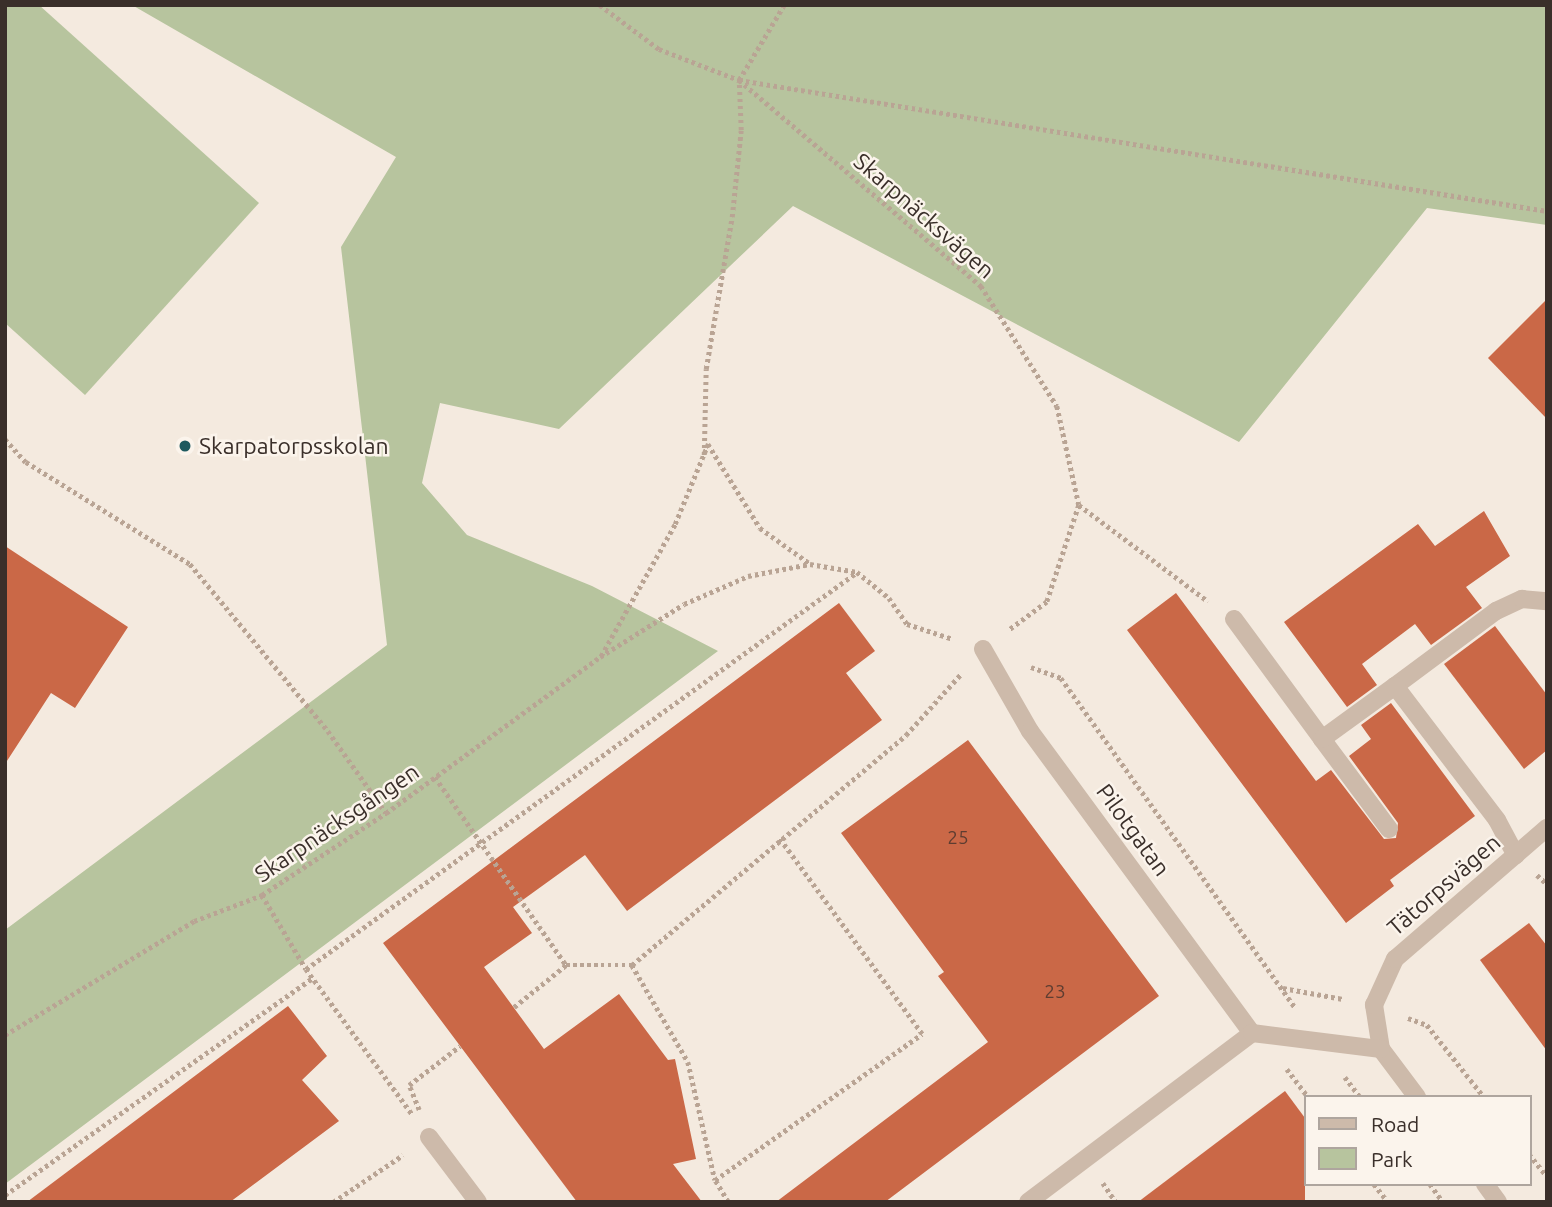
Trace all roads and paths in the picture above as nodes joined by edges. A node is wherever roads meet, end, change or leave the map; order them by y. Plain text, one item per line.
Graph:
1 (600, 5) edge
2 (784, 5) edge
3 (739, 80) junction
4 (1547, 211) edge
5 (5, 439) edge
6 (707, 442) junction
7 (1079, 505) junction
8 (810, 564) junction
9 (857, 572) junction
10 (1547, 601) edge
11 (1234, 619) joint
12 (983, 649) junction
13 (600, 657) junction
14 (1395, 687) junction
15 (1322, 739) junction
16 (435, 777) junction
17 (386, 813) junction
18 (1547, 828) edge
19 (1389, 829) dead end
20 (779, 838) junction
21 (480, 841) junction
22 (1516, 855) junction
23 (262, 895) junction
24 (566, 965) junction
25 (632, 965) junction
26 (306, 969) junction
27 (313, 978) junction
28 (1282, 988) dead end
29 (514, 1007) dead end
30 (1252, 1033) junction
31 (5, 1035) edge
32 (460, 1046) dead end
33 (1381, 1049) junction
34 (1416, 1095) edge
35 (429, 1137) junction
36 (1531, 1156) edge
37 (1547, 1176) edge
38 (715, 1180) junction
39 (1376, 1186) edge
40 (1431, 1186) edge
41 (1487, 1186) edge
42 (5, 1195) edge
43 (333, 1202) edge
44 (478, 1202) edge
45 (729, 1202) edge
46 (1028, 1202) edge
47 (1388, 1202) edge
48 (1443, 1202) edge
49 (1499, 1202) edge

1 - 3 path, Skarpnäcksvägen
2 - 3 path
3 - 4 path
3 - 6 path
3 - 7 path, Skarpnäcksvägen
5 - 17 path
6 - 8 path
6 - 13 path
7 - 11 path
7 - 12 path
8 - 9 path
8 - 13 path, Skarpnäcksgången
9 - 12 path
9 - 21 path
10 - 14 street
11 - 15 street
12 - 20 path
12 - 28 path
12 - 30 street, Pilotgatan
13 - 16 path, Skarpnäcksgången
14 - 15 street
14 - 22 street
15 - 19 street
16 - 17 path, Skarpnäcksgången
16 - 21 path
17 - 23 path, Skarpnäcksgången
18 - 22 street, Tätorpsvägen
20 - 25 path
20 - 38 path
21 - 24 path
21 - 26 path
22 - 33 street, Tätorpsvägen
23 - 26 path
23 - 31 path, Skarpnäcksgången
24 - 25 path
24 - 29 path
25 - 38 path
26 - 27 path
27 - 35 path
27 - 42 path
30 - 33 street
30 - 46 street
32 - 35 path
33 - 34 street, Tätorpsvägen
35 - 43 path
35 - 44 street
36 - 37 path
38 - 45 path
39 - 47 path
40 - 48 path
41 - 49 street

